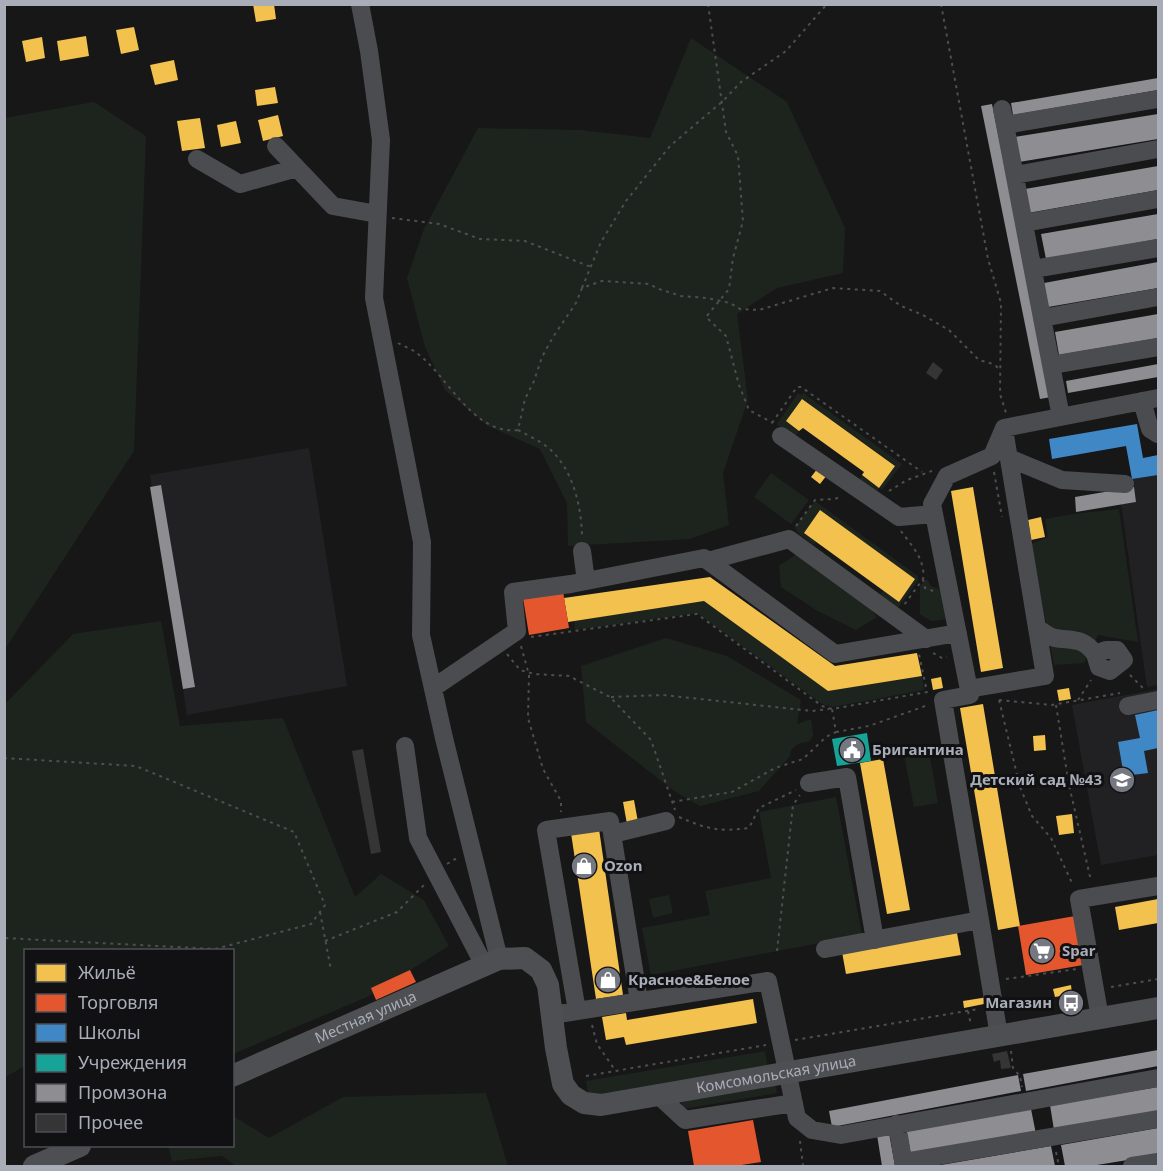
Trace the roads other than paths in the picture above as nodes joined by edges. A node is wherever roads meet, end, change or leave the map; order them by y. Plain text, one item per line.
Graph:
1 (360, 4) edge
2 (1158, 99) edge
3 (276, 146) dead end
4 (1158, 149) edge
5 (197, 159) dead end
6 (297, 168) junction
7 (1015, 175) junction
8 (1158, 199) edge
9 (377, 215) junction
10 (1024, 223) junction
11 (1158, 248) edge
12 (1033, 269) junction
13 (1158, 297) edge
14 (1042, 318) junction
15 (1158, 346) edge
16 (1051, 365) junction
17 (1150, 400) edge
18 (1061, 417) junction
19 (777, 428) road end
20 (1007, 428) junction
21 (1158, 434) edge
22 (1009, 458) junction
23 (1125, 484) dead end
24 (934, 514) junction
25 (582, 551) road end
26 (708, 561) junction
27 (586, 581) junction
28 (1037, 628) junction
29 (958, 633) junction
30 (924, 644) junction
31 (1120, 664) road end
32 (433, 688) junction
33 (968, 689) junction
34 (1155, 694) edge
35 (1127, 696) road end
36 (405, 747) dead end
37 (809, 783) road end
38 (666, 822) dead end
39 (613, 834) junction
40 (1158, 886) edge
41 (980, 920) junction
42 (875, 940) junction
43 (825, 949) dead end
44 (491, 962) junction
45 (639, 1001) junction
46 (1158, 1008) edge
47 (583, 1010) junction
48 (552, 1015) junction
49 (1100, 1018) junction
50 (1005, 1043) junction
51 (788, 1073) junction
52 (234, 1075) edge
53 (1158, 1077) edge
54 (658, 1095) junction
55 (796, 1110) junction
56 (1158, 1119) edge
57 (897, 1124) junction
58 (78, 1147) edge
59 (1158, 1162) edge
60 (904, 1164) edge
61 (34, 1167) edge
62 (1132, 1167) edge

1 - 9 street
2 - 7 street
3 - 6 street
4 - 7 street
5 - 6 street
6 - 9 street
7 - 10 street
8 - 10 street
9 - 32 street
10 - 12 street
11 - 12 street
12 - 14 street
13 - 14 street
14 - 16 street
15 - 16 street
16 - 18 street
17 - 18 street
17 - 21 street
18 - 20 street
19 - 24 street
20 - 22 street
20 - 24 street
22 - 23 street
22 - 28 street
24 - 29 street
25 - 27 street
26 - 27 street
26 - 30 street
26 - 30 street
27 - 32 street
28 - 31 street
28 - 33 street
29 - 30 street
29 - 33 street
32 - 44 street
33 - 41 street
34 - 35 street
36 - 44 street
37 - 42 street
38 - 39 street
39 - 45 street
39 - 47 street
40 - 49 street
41 - 42 street
41 - 50 street
42 - 43 street
44 - 48 main road, Комсомольская улица
44 - 52 main road, Местная улица
45 - 47 street
45 - 51 street
46 - 49 main road, Комсомольская улица
47 - 48 street
48 - 54 main road, Комсомольская улица
49 - 50 main road, Комсомольская улица
50 - 51 main road, Комсомольская улица
51 - 54 main road, Комсомольская улица
51 - 55 street
53 - 57 street
54 - 55 street
55 - 57 street
56 - 60 street
57 - 60 street
58 - 61 main road
59 - 62 street

